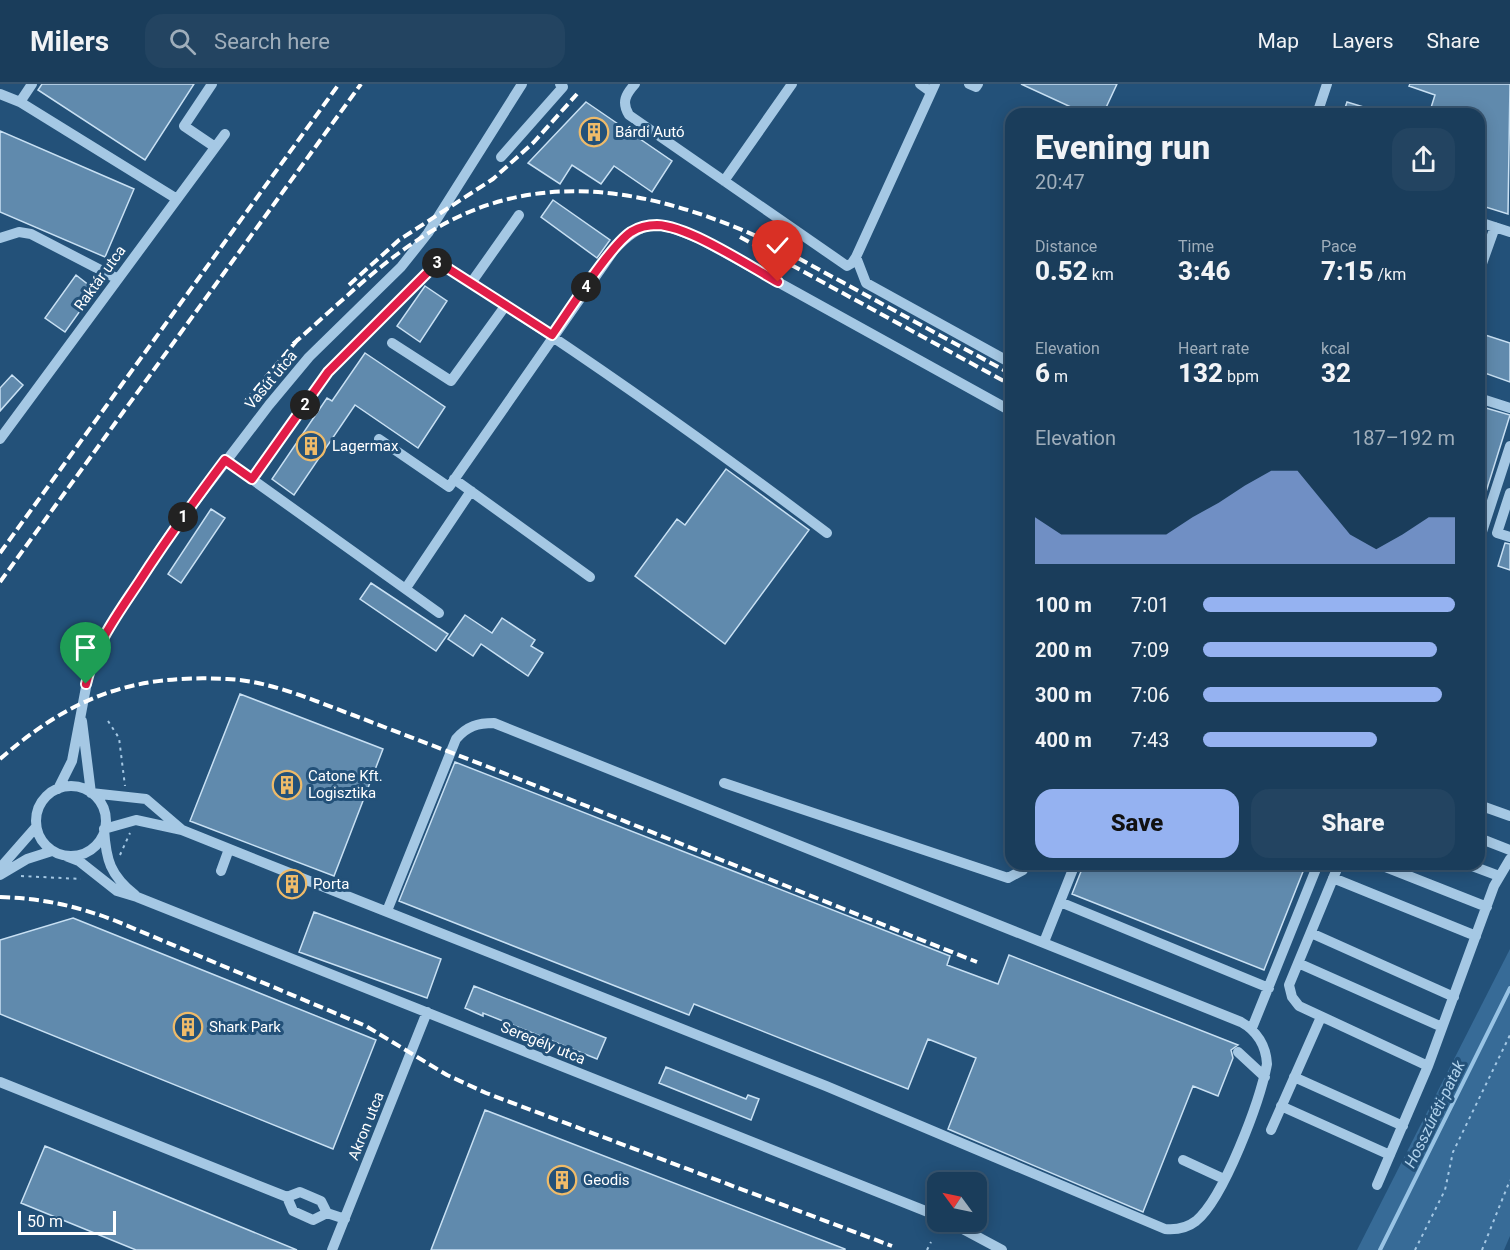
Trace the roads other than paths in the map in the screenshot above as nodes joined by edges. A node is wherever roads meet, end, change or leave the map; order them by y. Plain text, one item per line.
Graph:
1 (32, 84) edge
2 (212, 84) edge
3 (522, 84) edge
4 (560, 84) edge
5 (635, 84) edge
6 (792, 84) edge
7 (920, 84) edge
8 (969, 84) edge
9 (978, 84) edge
10 (1327, 84) edge
11 (933, 88) edge
12 (0, 94) edge
13 (20, 102) junction
14 (1319, 108) edge
15 (225, 134) dead end
16 (215, 147) junction
17 (501, 157) dead end
18 (724, 181) junction
19 (177, 199) junction
20 (519, 215) dead end
21 (1485, 224) edge
22 (1495, 227) junction
23 (1510, 232) edge
24 (0, 238) edge
25 (1485, 255) edge
26 (856, 257) junction
27 (118, 279) junction
28 (471, 283) junction
29 (506, 305) junction
30 (552, 335) junction
31 (392, 343) dead end
32 (1005, 360) edge
33 (1485, 400) edge
34 (1005, 408) edge
35 (1510, 408) edge
36 (0, 439) edge
37 (379, 439) dead end
38 (1510, 446) edge
39 (225, 460) junction
40 (252, 479) junction
41 (454, 479) junction
42 (471, 491) junction
43 (1510, 493) edge
44 (1485, 523) edge
45 (827, 533) dead end
46 (1510, 537) edge
47 (590, 577) dead end
48 (406, 588) junction
49 (439, 613) dead end
50 (81, 718) junction
51 (724, 783) dead end
52 (58, 789) junction
53 (91, 793) junction
54 (1485, 807) edge
55 (1510, 816) edge
56 (36, 827) junction
57 (105, 829) junction
58 (182, 830) junction
59 (1485, 840) edge
60 (229, 849) junction
61 (1510, 850) edge
62 (52, 851) junction
63 (66, 856) junction
64 (1510, 859) edge
65 (0, 868) edge
66 (221, 870) dead end
67 (1023, 870) edge
68 (1073, 870) edge
69 (1316, 870) edge
70 (1336, 870) edge
71 (1393, 870) edge
72 (1483, 870) edge
73 (0, 875) edge
74 (1499, 876) junction
75 (1333, 878) junction
76 (137, 897) junction
77 (1060, 902) junction
78 (1487, 907) junction
79 (387, 911) junction
80 (1311, 933) junction
81 (1476, 936) junction
82 (1044, 942) junction
83 (1298, 963) junction
84 (1269, 988) junction
85 (1454, 997) junction
86 (427, 1012) junction
87 (1321, 1017) junction
88 (1442, 1027) junction
89 (1252, 1028) junction
90 (1238, 1052) dead end
91 (1428, 1066) junction
92 (1265, 1077) junction
93 (1294, 1077) junction
94 (0, 1082) edge
95 (1281, 1106) junction
96 (1403, 1126) junction
97 (1271, 1130) dead end
98 (1390, 1155) junction
99 (1183, 1160) dead end
100 (1224, 1179) junction
101 (1377, 1185) dead end
102 (287, 1197) junction
103 (927, 1212) edge
104 (327, 1213) junction
105 (345, 1219) junction
106 (968, 1232) edge
107 (332, 1250) edge
108 (1002, 1250) edge

1 - 13 street
2 - 16 street
3 - 39 street, Vasút utca
4 - 17 street
5 - 18 street
6 - 18 street
7 - 11 street
8 - 9 street
10 - 14 street
11 - 26 street
12 - 13 street
13 - 19 street
15 - 16 street, Raktár utca
16 - 19 street, Raktár utca
18 - 26 street
19 - 27 street, Raktár utca
20 - 28 street
21 - 22 street
22 - 23 street
22 - 25 street
24 - 27 street
26 - 32 street
27 - 36 street, Raktár utca
28 - 29 street
28 - 40 street
29 - 30 street
29 - 31 street
30 - 34 street
30 - 41 street
30 - 45 street
33 - 35 street
37 - 41 street
38 - 44 street
39 - 40 street
39 - 50 street, Vasút utca
40 - 48 street
41 - 42 street
42 - 47 street
42 - 48 street
43 - 46 street
48 - 49 street
50 - 52 street, Vasút utca
50 - 53 street, Vasút utca
51 - 67 street
52 - 53 street
52 - 56 street, Vasút utca
53 - 57 street, Vasút utca
53 - 58 street
54 - 55 street
56 - 62 street
56 - 65 street, Vasút utca
57 - 58 street
57 - 63 street
57 - 76 street, Seregély utca
58 - 60 street
59 - 61 street
60 - 66 street
60 - 79 street
62 - 63 street
62 - 73 street
63 - 76 street, Seregély utca
64 - 74 street
68 - 77 street
69 - 84 street
70 - 75 street
71 - 78 street
72 - 74 street
74 - 78 street
75 - 80 street
75 - 81 street
76 - 86 street, Seregély utca
77 - 82 street
77 - 84 street
78 - 81 street
79 - 82 street
79 - 100 street
80 - 83 street
80 - 85 street
81 - 85 street
82 - 89 street
83 - 87 street
83 - 88 street
84 - 89 street
85 - 88 street
86 - 103 street, Seregély utca
86 - 105 street, Akron utca
87 - 91 street
87 - 93 street
88 - 91 street
89 - 92 street
90 - 92 street
91 - 96 street
92 - 100 street
93 - 95 street
93 - 96 street
94 - 102 street
95 - 97 street
95 - 98 street
96 - 98 street
98 - 101 street
99 - 100 street
102 - 104 street
102 - 104 street
104 - 105 street
105 - 107 street, Akron utca
106 - 108 street

